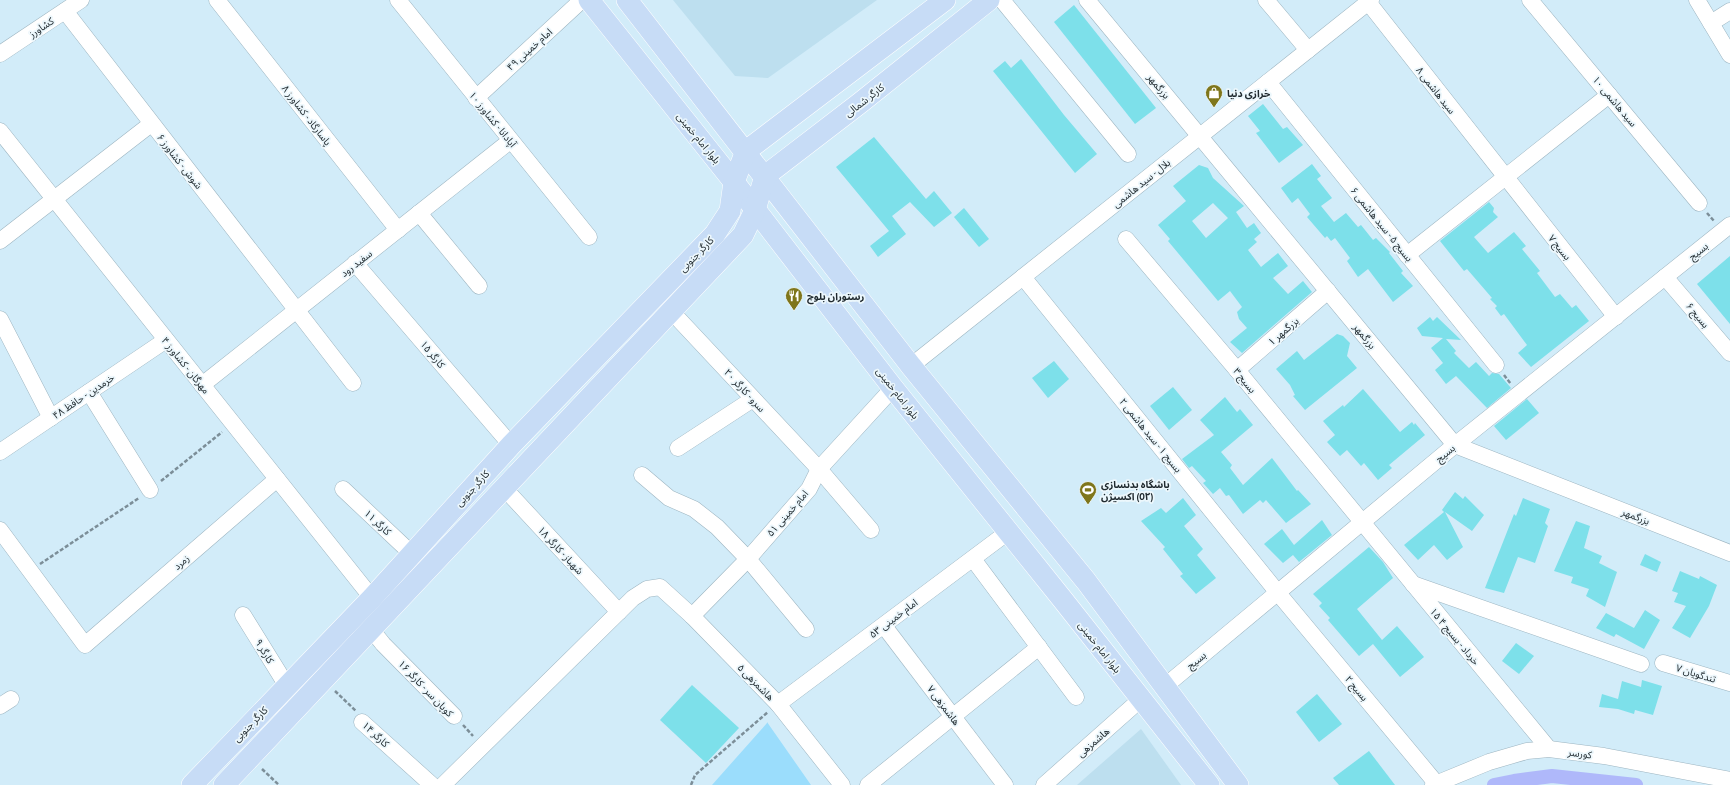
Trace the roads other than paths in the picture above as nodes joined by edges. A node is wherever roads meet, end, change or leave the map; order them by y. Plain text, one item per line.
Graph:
1 (81, 0) edge
2 (217, 0) edge
3 (398, 0) edge
4 (582, 0) edge
5 (589, 0) edge
6 (627, 0) edge
7 (945, 0) edge
8 (989, 0) edge
9 (1002, 0) edge
10 (1087, 0) edge
11 (1266, 0) edge
12 (1530, 0) edge
13 (1697, 0) edge
14 (1369, 1) edge
15 (65, 10) junction
16 (1730, 11) edge
17 (1711, 23) junction
18 (1308, 50) junction
19 (0, 54) edge
20 (1730, 55) edge
21 (843, 77) junction
22 (1268, 82) junction
23 (1609, 95) junction
24 (476, 98) junction
25 (860, 103) junction
26 (151, 124) junction
27 (0, 131) edge
28 (1201, 136) junction
29 (510, 141) junction
30 (746, 151) junction
31 (1128, 154) dead end
32 (765, 176) junction
33 (1505, 178) junction
34 (734, 182) junction
35 (54, 199) junction
36 (1699, 203) road end
37 (755, 210) junction
38 (419, 212) junction
39 (1726, 228) edge
40 (398, 230) junction
41 (589, 237) dead end
42 (1126, 239) dead end
43 (0, 242) edge
44 (1407, 255) junction
45 (355, 263) junction
46 (1023, 277) junction
47 (1665, 277) junction
48 (480, 286) dead end
49 (1328, 291) junction
50 (296, 310) junction
51 (671, 311) junction
52 (1616, 317) junction
53 (0, 319) edge
54 (166, 340) junction
55 (1730, 353) edge
56 (1496, 365) road end
57 (912, 366) junction
58 (1237, 370) junction
59 (353, 383) dead end
60 (202, 384) junction
61 (893, 388) junction
62 (89, 392) junction
63 (753, 399) junction
64 (51, 418) junction
65 (510, 445) junction
66 (1455, 445) junction
67 (678, 448) dead end
68 (0, 452) edge
69 (528, 463) junction
70 (819, 470) junction
71 (642, 475) dead end
72 (277, 479) junction
73 (504, 488) junction
74 (343, 489) dead end
75 (150, 490) road end
76 (1362, 522) junction
77 (0, 530) edge
78 (871, 530) dead end
79 (1008, 532) junction
80 (1730, 553) edge
81 (412, 554) junction
82 (748, 558) junction
83 (973, 559) junction
84 (1413, 584) junction
85 (1278, 593) junction
86 (372, 598) junction
87 (619, 612) junction
88 (243, 615) dead end
89 (692, 616) junction
90 (884, 626) junction
91 (371, 629) junction
92 (806, 629) dead end
93 (1039, 647) junction
94 (1663, 663) dead end
95 (1641, 664) dead end
96 (1730, 683) edge
97 (287, 686) junction
98 (1164, 687) junction
99 (1076, 697) dead end
100 (1141, 699) junction
101 (778, 704) junction
102 (454, 716) road end
103 (953, 716) junction
104 (362, 722) road end
105 (1549, 749) junction
106 (1730, 780) edge
107 (1435, 784) edge
108 (192, 785) edge
109 (224, 785) edge
110 (432, 785) edge
111 (443, 785) edge
112 (842, 785) edge
113 (868, 785) edge
114 (1005, 785) edge
115 (1044, 785) edge
116 (1209, 785) edge
117 (1238, 785) edge

1 - 15 street, کشاورز
2 - 40 street, پاسارگاد - کشاورز ۸
3 - 24 street, آپادانا - کشاورز ۱۰
4 - 24 street, امام خمینی ۴۹
5 - 34 main road, بلوار امام خمینی
6 - 30 main road
7 - 21 main road
8 - 25 main road, کارگر شمالی
9 - 31 street
10 - 28 street, بزرگمهر
11 - 18 street
12 - 23 street, سید هاشمی ۱۰
13 - 17 street
14 - 18 street, بلال - سید هاشمی
14 - 33 street, سید هاشمی ۸
15 - 19 street, کشاورز
15 - 26 street, شوش - کشاورز ۶
16 - 17 street
17 - 20 street
18 - 22 street, بلال - سید هاشمی
21 - 25 main road
21 - 30 main road
22 - 28 street, بلال - سید هاشمی
22 - 44 street, بسیج ۵ - سید هاشمی ۶
23 - 33 street
23 - 36 street, سید هاشمی ۱۰
24 - 29 street, آپادانا - کشاورز ۱۰
25 - 32 main road, کارگر شمالی
26 - 35 street
26 - 50 street, شوش - کشاورز ۶
27 - 35 street, مهرگان - کشاورز ۴
28 - 46 street, بلال - سید هاشمی
28 - 49 street, بزرگمهر
29 - 38 street, سفید رود
29 - 41 street, آپادانا - کشاورز ۱۰
30 - 32 main road
30 - 34 main road
32 - 37 main road
32 - 57 main road
33 - 44 street
33 - 52 street, بسیج ۷
34 - 37 main road, بلوار امام خمینی
34 - 65 main road, کارگر جنوبی
35 - 43 street
35 - 54 street, مهرگان - کشاورز ۴
37 - 51 main road, کارگر جنوبی
37 - 61 main road, بلوار امام خمینی
38 - 40 street, سفید رود
38 - 48 street
39 - 47 street, بسیج
40 - 45 street, سفید رود
42 - 58 street, بسیج ۳
44 - 56 street, بسیج ۵ - سید هاشمی ۶
45 - 50 street, سفید رود
45 - 65 street, کارگر ۱۵
46 - 57 street, بلال - سید هاشمی
46 - 85 street, بسیج ۱ - سید هاشمی ۲
47 - 52 street, بسیج
47 - 55 street, بسیج ۶
49 - 58 street, بزرگمهر ۱
49 - 66 street, بزرگمهر
50 - 59 street, شوش - کشاورز ۶
50 - 60 street, سفید رود
51 - 63 street, سرو - کارگر ۲۰
51 - 69 main road, کارگر جنوبی
52 - 66 street, بسیج
53 - 64 street
54 - 60 street, مهرگان - کشاورز ۴
54 - 62 street, خرمدین - حافظ ۴۸
57 - 98 main road
58 - 76 street, بسیج ۳
60 - 72 street, مهرگان - کشاورز ۴
61 - 70 street, امام خمینی ۵۱
61 - 79 main road, بلوار امام خمینی
62 - 64 street, خرمدین - حافظ ۴۸
62 - 75 street
63 - 67 street
63 - 70 street, سرو - کارگر ۲۰
64 - 68 street, خرمدین - حافظ ۴۸
65 - 69 main road
65 - 81 main road, کارگر جنوبی
66 - 76 street, بسیج
66 - 80 street, بزرگمهر
69 - 73 main road, کارگر جنوبی
70 - 78 street, سرو - کارگر ۲۰
70 - 82 street, امام خمینی ۵۱
71 - 82 street
72 - 77 street, زمرد
72 - 86 street, مهرگان - کشاورز ۴
73 - 87 street, شهباز - کارگر ۱۸
73 - 91 main road, کارگر جنوبی
74 - 81 street, کارگر ۱۱
76 - 84 street, ۱۵ خرداد - بسیج ۴
76 - 85 street, بسیج
79 - 83 street, امام خمینی ۵۳
79 - 100 main road, بلوار امام خمینی
81 - 86 main road, کارگر جنوبی
82 - 89 street, امام خمینی ۵۱
82 - 92 street
83 - 90 street, امام خمینی ۵۳
83 - 93 street
84 - 95 street
84 - 105 street, ۱۵ خرداد - بسیج ۴
85 - 98 street, بسیج
85 - 107 street, بسیج ۲
86 - 97 main road, کارگر جنوبی
87 - 89 street, هاشمزهی ۵
87 - 111 street
88 - 97 street, کارگر ۹
89 - 101 street, هاشمزهی ۵
90 - 101 street, امام خمینی ۵۳
90 - 103 street, هاشمزهی ۷
91 - 102 street, کوپان سر - کارگر ۱۶
91 - 109 main road, کارگر جنوبی
93 - 99 street
93 - 103 street
94 - 96 street, تندگویان ۷
97 - 108 main road, کارگر جنوبی
98 - 117 main road
100 - 115 street, هاشمزهی
100 - 116 main road, بلوار امام خمینی
101 - 112 street, هاشمزهی ۵
103 - 113 street
103 - 114 street, هاشمزهی ۷
104 - 110 street, کارگر ۱۴
105 - 106 street, کورسر
105 - 107 street, کورسر

